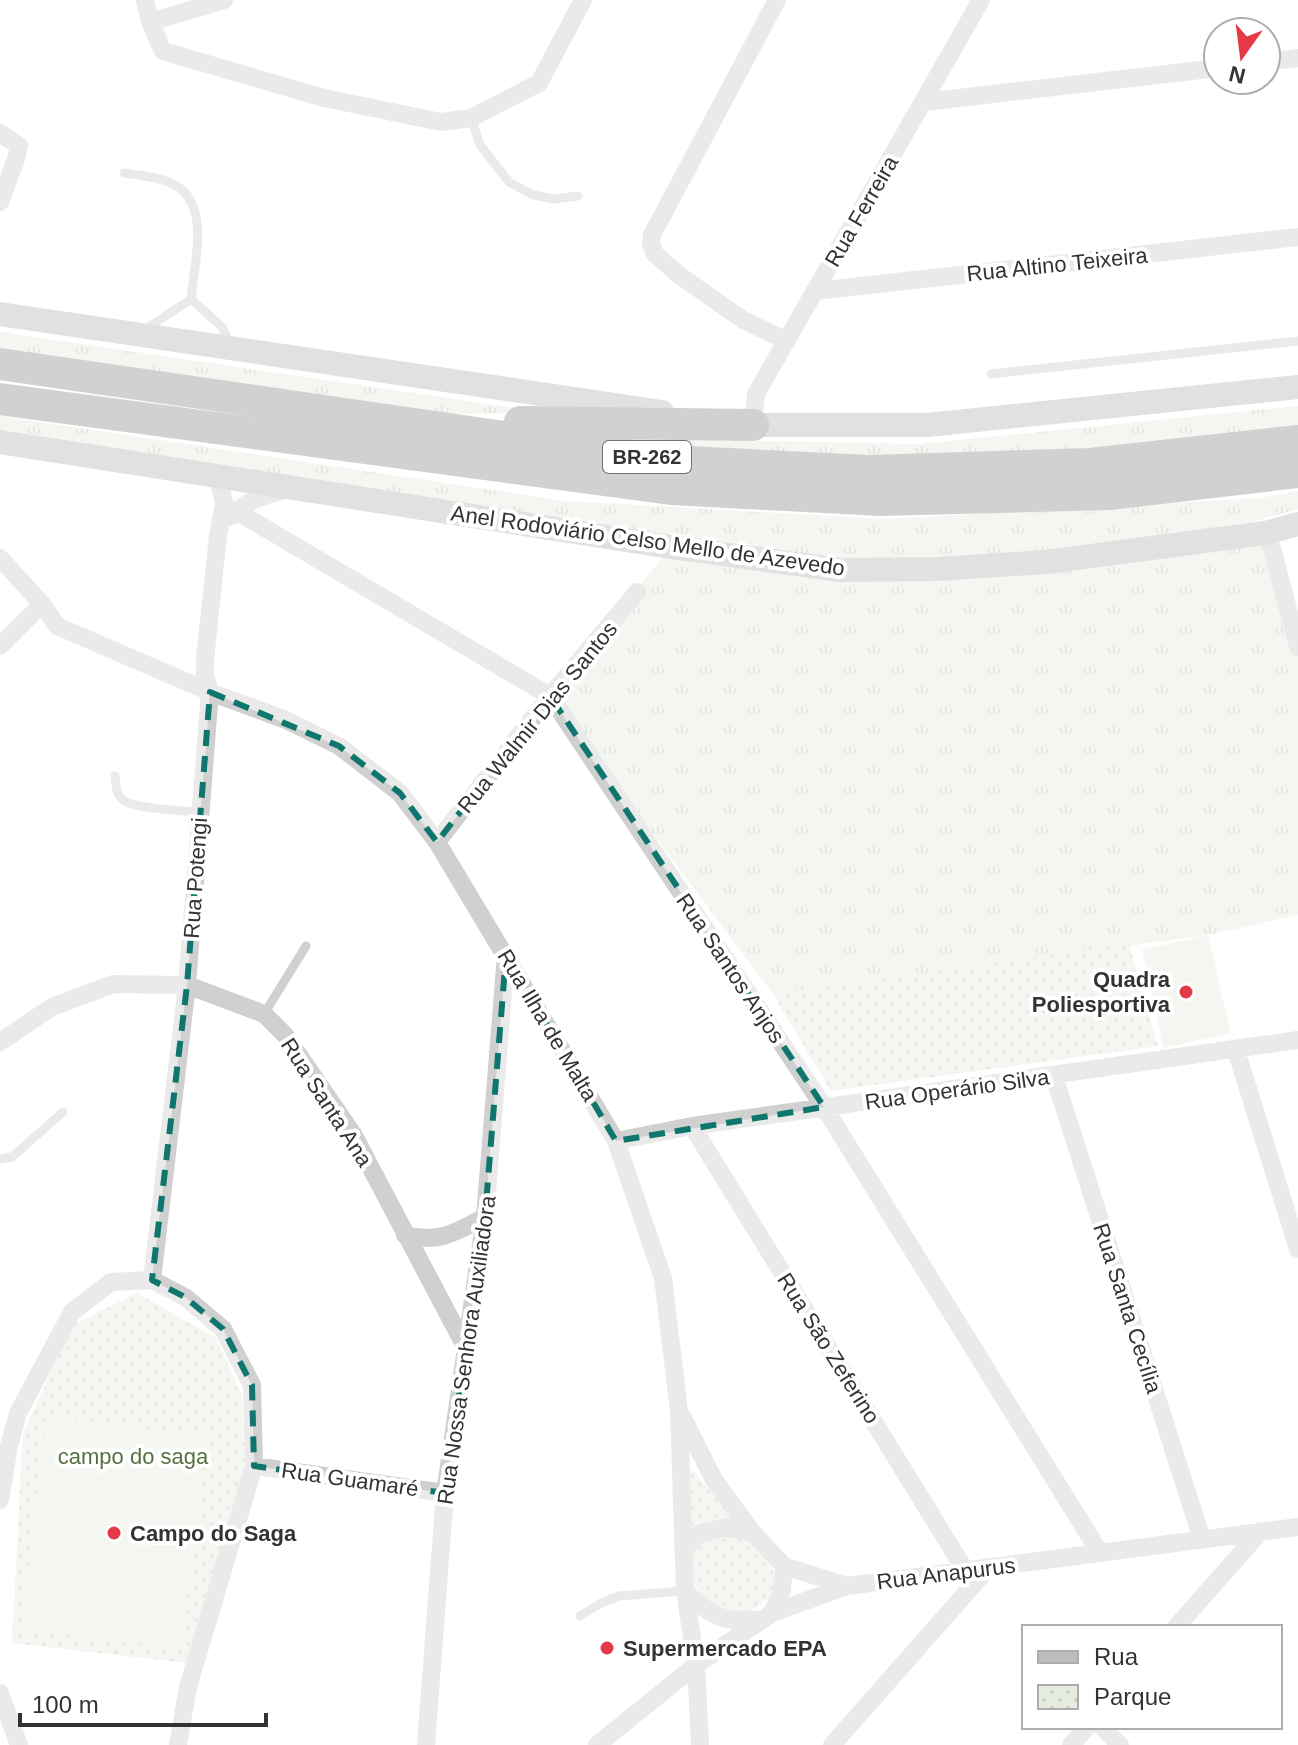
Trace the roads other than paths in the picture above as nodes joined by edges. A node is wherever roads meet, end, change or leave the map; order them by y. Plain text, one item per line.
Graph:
1 (145, 0) edge
2 (224, 0) edge
3 (583, 0) edge
4 (777, 0) edge
5 (981, 0) edge
6 (150, 22) junction
7 (1202, 70) edge
8 (924, 102) junction
9 (471, 118) junction
10 (0, 133) edge
11 (124, 173) dead end
12 (578, 196) dead end
13 (0, 202) edge
14 (1298, 237) edge
15 (816, 291) junction
16 (191, 299) junction
17 (0, 314) edge
18 (137, 335) junction
19 (787, 341) junction
20 (1298, 341) edge
21 (232, 349) junction
22 (0, 364) edge
23 (991, 374) dead end
24 (1298, 387) edge
25 (0, 399) edge
26 (392, 420) junction
27 (753, 425) junction
28 (1298, 441) edge
29 (0, 442) edge
30 (1298, 472) edge
31 (217, 476) junction
32 (292, 488) junction
33 (236, 511) junction
34 (1298, 524) edge
35 (1265, 533) junction
36 (218, 536) junction
37 (0, 558) edge
38 (637, 592) dead end
39 (42, 604) junction
40 (0, 646) edge
41 (1298, 647) edge
42 (210, 692) junction
43 (550, 696) junction
44 (115, 776) dead end
45 (201, 812) junction
46 (437, 842) junction
47 (306, 946) dead end
48 (506, 955) junction
49 (187, 985) junction
50 (264, 1014) junction
51 (1298, 1040) edge
52 (0, 1042) edge
53 (1236, 1050) junction
54 (1054, 1076) junction
55 (824, 1107) junction
56 (63, 1112) dead end
57 (692, 1126) junction
58 (616, 1141) junction
59 (0, 1159) edge
60 (485, 1217) junction
61 (405, 1235) junction
62 (1298, 1249) edge
63 (152, 1280) junction
64 (467, 1350) junction
65 (679, 1411) junction
66 (4, 1446) edge
67 (254, 1466) junction
68 (445, 1493) junction
69 (0, 1500) edge
70 (1298, 1527) edge
71 (1261, 1531) junction
72 (753, 1533) junction
73 (1202, 1539) junction
74 (684, 1549) junction
75 (1100, 1553) junction
76 (784, 1566) junction
77 (989, 1567) junction
78 (965, 1570) junction
79 (847, 1586) junction
80 (685, 1591) junction
81 (580, 1616) dead end
82 (768, 1616) junction
83 (1178, 1625) edge
84 (696, 1665) junction
85 (0, 1693) edge
86 (1085, 1729) edge
87 (1104, 1729) edge
88 (19, 1745) edge
89 (178, 1745) edge
90 (426, 1745) edge
91 (597, 1745) edge
92 (700, 1745) edge
93 (832, 1745) edge
94 (1071, 1745) edge
95 (1120, 1745) edge

1 - 6 street
2 - 6 street
3 - 9 street
4 - 19 street
5 - 8 street, Rua Ferreira
6 - 9 street
7 - 8 street
8 - 15 street, Rua Ferreira
9 - 12 lane
10 - 13 street
11 - 16 lane
14 - 15 street, Rua Altino Teixeira
15 - 19 street, Rua Ferreira
16 - 18 lane
16 - 21 lane
17 - 18 main road
18 - 21 main road
19 - 27 street, Rua Ferreira
20 - 23 lane
21 - 27 main road
22 - 26 highway, BR-262
24 - 27 main road
25 - 30 highway, BR-262
26 - 27 highway
26 - 28 highway, BR-262
29 - 31 main road, Anel Rodoviário Celso Mello de Azevedo
31 - 32 main road, Anel Rodoviário Celso Mello de Azevedo
31 - 36 street, Rua Potengi
32 - 33 street
32 - 35 main road, Anel Rodoviário Celso Mello de Azevedo
33 - 36 street
33 - 43 street, Rua Santos Anjos
34 - 35 main road, Anel Rodoviário Celso Mello de Azevedo
35 - 41 street
36 - 42 street, Rua Potengi
37 - 39 street, Rua Ilha de Malta
38 - 43 street, Rua Walmir Dias Santos
39 - 40 street
39 - 42 street, Rua Ilha de Malta
42 - 45 street, Rua Potengi
42 - 46 street, Rua Ilha de Malta
43 - 46 street, Rua Walmir Dias Santos
43 - 55 street, Rua Santos Anjos
44 - 45 lane
45 - 49 street, Rua Potengi
46 - 48 street, Rua Ilha de Malta
47 - 50 lane
48 - 58 street, Rua Ilha de Malta
48 - 60 street, Rua Nossa Senhora Auxiliadora
49 - 50 street, Rua Santa Ana
49 - 52 street, Rua Santa Ana
49 - 63 street, Rua Potengi
50 - 61 street, Rua Santa Ana
51 - 53 street, Rua Operário Silva
53 - 54 street, Rua Operário Silva
53 - 62 street
54 - 55 street, Rua Operário Silva
54 - 73 street, Rua Santa Cecília
55 - 57 street, Rua Operário Silva
55 - 75 street, Rua Santos Anjos
56 - 59 lane
57 - 58 street, Rua Operário Silva
57 - 78 street, Rua São Zeferino
58 - 65 street, Rua Ilha de Malta
60 - 61 street
60 - 64 street, Rua Nossa Senhora Auxiliadora
61 - 64 street, Rua Santa Ana
63 - 66 street
63 - 67 street
64 - 68 street, Rua Nossa Senhora Auxiliadora
65 - 72 street, Rua Anapurus
65 - 74 street, Rua Ilha de Malta
66 - 69 street
67 - 68 street, Rua Guamaré
67 - 89 street
68 - 90 street, Rua Nossa Senhora Auxiliadora
70 - 71 street, Rua Anapurus
71 - 73 street, Rua Anapurus
71 - 83 street
72 - 74 street
72 - 76 street, Rua Anapurus
73 - 75 street, Rua Anapurus
74 - 80 street, Rua Ilha de Malta
75 - 77 street, Rua Anapurus
76 - 79 street, Rua Anapurus
76 - 82 street
77 - 78 street, Rua Anapurus
77 - 93 street
78 - 79 street, Rua Anapurus
79 - 82 street
80 - 81 lane
80 - 82 street
80 - 84 street, Rua Ilha de Malta
82 - 84 street
84 - 91 street
84 - 92 street, Rua Ilha de Malta
85 - 88 street
86 - 94 street
87 - 95 street

